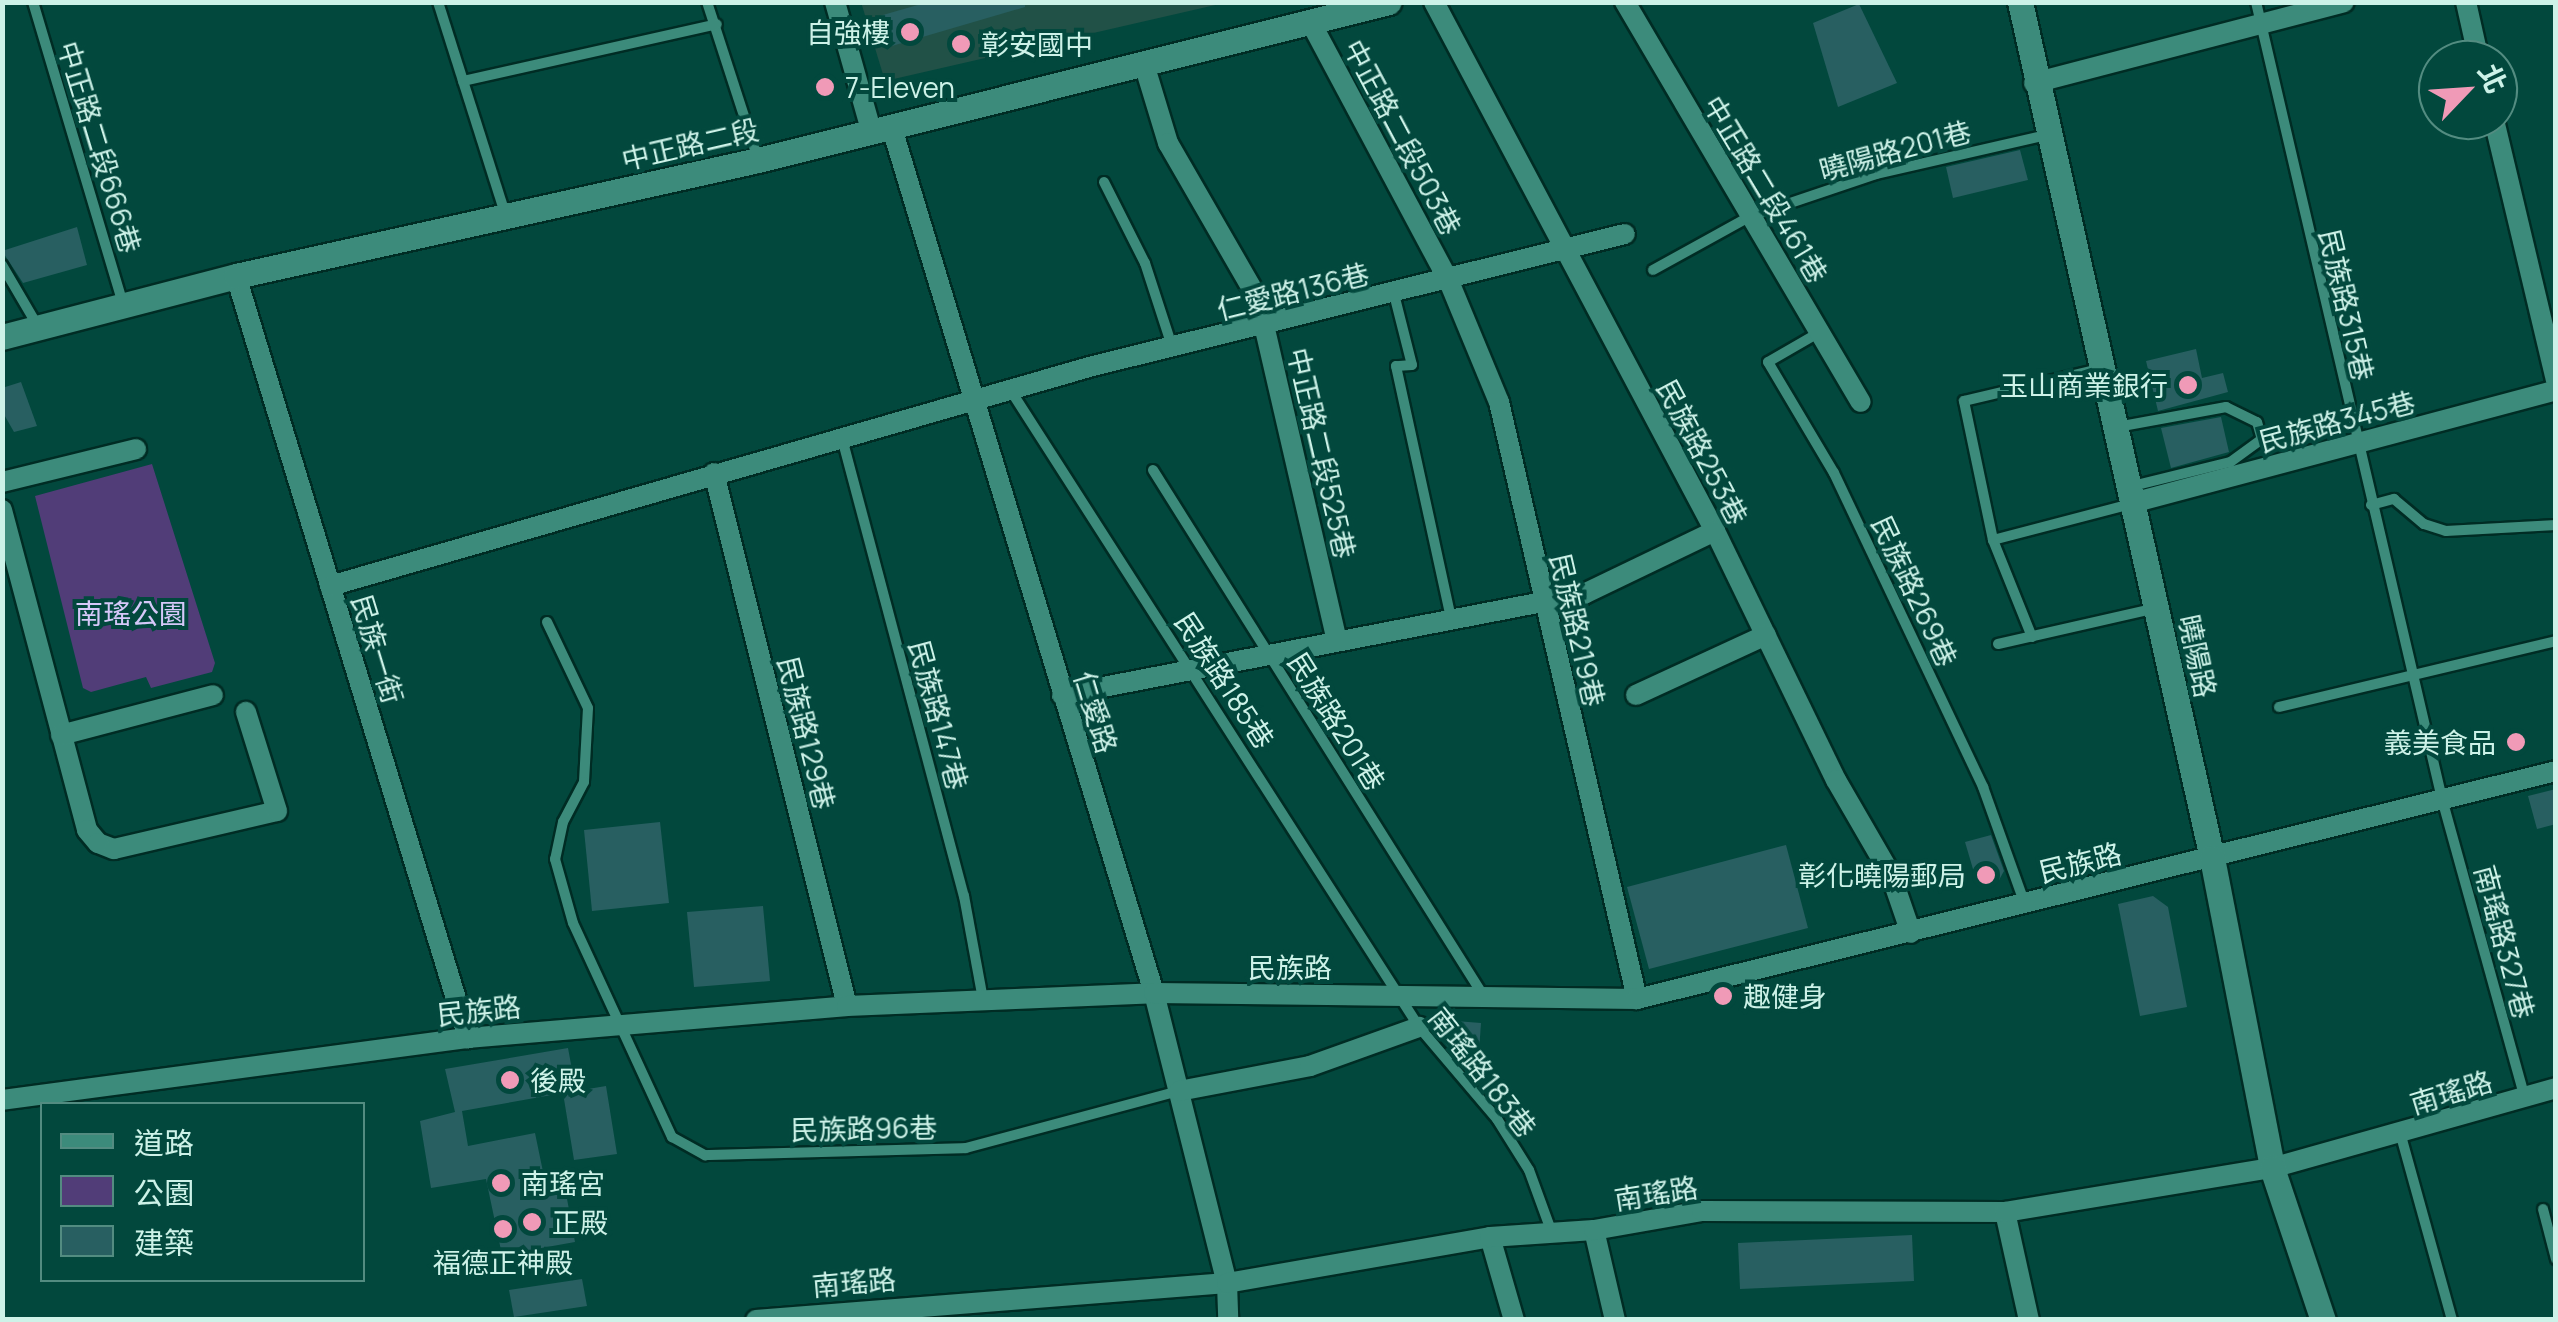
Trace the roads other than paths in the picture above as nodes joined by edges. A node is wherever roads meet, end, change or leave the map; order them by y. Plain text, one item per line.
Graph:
1 (33, 2) edge
2 (438, 2) edge
3 (707, 2) edge
4 (834, 2) edge
5 (1389, 2) edge
6 (1434, 2) edge
7 (1625, 2) edge
8 (2020, 2) edge
9 (2256, 2) edge
10 (2344, 2) edge
11 (2466, 2) edge
12 (1310, 21) junction
13 (717, 24) junction
14 (2262, 24) junction
15 (2475, 40) edge
16 (1144, 64) junction
17 (463, 81) junction
18 (2034, 83) junction
19 (881, 128) junction
20 (2046, 135) junction
21 (2499, 140) edge
22 (758, 160) junction
23 (1104, 182) dead end
24 (506, 216) junction
25 (1749, 217) junction
26 (1625, 234) dead end
27 (1562, 248) junction
28 (2, 266) edge
29 (1653, 270) dead end
30 (236, 276) junction
31 (1448, 279) junction
32 (1394, 294) junction
33 (124, 304) junction
34 (1265, 327) junction
35 (40, 329) junction
36 (1821, 332) junction
37 (2, 338) edge
38 (1173, 349) junction
39 (2100, 368) junction
40 (2556, 380) edge
41 (2556, 390) edge
42 (1011, 391) junction
43 (1861, 402) dead end
44 (976, 403) junction
45 (2114, 428) junction
46 (842, 442) junction
47 (2356, 445) junction
48 (136, 449) dead end
49 (1153, 470) dead end
50 (714, 473) junction
51 (2, 482) edge
52 (2130, 495) junction
53 (2371, 505) junction
54 (2, 510) edge
55 (2556, 524) edge
56 (1715, 531) junction
57 (1993, 540) junction
58 (330, 586) junction
59 (1542, 600) junction
60 (2156, 608) junction
61 (1452, 618) junction
62 (546, 622) dead end
63 (1766, 635) junction
64 (2032, 637) junction
65 (1337, 641) junction
66 (2556, 641) edge
67 (1998, 644) dead end
68 (1270, 654) junction
69 (1193, 670) junction
70 (2412, 674) junction
71 (1636, 695) dead end
72 (213, 696) dead end
73 (1062, 696) junction
74 (2279, 708) dead end
75 (246, 712) dead end
76 (62, 735) junction
77 (2556, 770) edge
78 (2442, 799) junction
79 (2212, 858) junction
80 (2026, 904) junction
81 (1912, 934) junction
82 (1154, 994) junction
83 (1398, 995) junction
84 (1483, 995) junction
85 (1637, 999) junction
86 (982, 1000) junction
87 (847, 1006) junction
88 (622, 1023) junction
89 (1418, 1027) junction
90 (468, 1038) junction
91 (2556, 1088) edge
92 (1179, 1090) junction
93 (2525, 1098) junction
94 (2, 1100) edge
95 (2400, 1136) junction
96 (2272, 1168) junction
97 (2543, 1209) dead end
98 (2005, 1212) junction
99 (1594, 1230) junction
100 (1552, 1233) junction
101 (1490, 1238) junction
102 (2556, 1258) edge
103 (1226, 1283) junction
104 (911, 1312) edge
105 (756, 1320) edge
106 (1228, 1320) edge
107 (1514, 1320) edge
108 (1615, 1320) edge
109 (2030, 1320) edge
110 (2323, 1320) edge
111 (2452, 1320) edge

1 - 33 lane, 中正路二段666巷
2 - 17 lane
3 - 13 lane
4 - 19 street, 仁愛路
5 - 12 street, 中正路二段
6 - 27 street, 民族路253巷
7 - 25 street, 中正路二段461巷
8 - 18 street, 曉陽路
9 - 14 lane, 民族路315巷
10 - 14 street
11 - 15 street
12 - 16 street, 中正路二段
12 - 31 street, 中正路二段503巷
13 - 17 lane
13 - 22 lane
14 - 18 street
14 - 47 lane, 民族路315巷
16 - 19 street, 中正路二段
16 - 34 street, 中正路二段525巷
17 - 24 lane
18 - 20 street, 曉陽路
19 - 22 street, 中正路二段
19 - 44 street, 仁愛路
20 - 25 lane, 曉陽路201巷
20 - 39 street, 曉陽路
21 - 40 street
22 - 24 street, 中正路二段
23 - 38 lane
24 - 30 street, 中正路二段
25 - 29 lane, 曉陽路201巷
25 - 36 street, 中正路二段461巷
26 - 27 street, 仁愛路136巷
27 - 31 street, 仁愛路136巷
27 - 56 street, 民族路253巷
28 - 35 lane
30 - 33 street, 中正路二段
30 - 58 street, 民族一街
31 - 32 street, 仁愛路136巷
31 - 59 street, 民族路219巷
32 - 34 street, 仁愛路136巷
32 - 61 lane
33 - 35 street, 中正路二段
34 - 38 street, 仁愛路136巷
34 - 65 street, 中正路二段525巷
35 - 37 street, 中正路二段
36 - 43 street, 中正路二段461巷
36 - 80 lane, 民族路269巷
38 - 42 street, 仁愛路136巷
39 - 45 street, 曉陽路
39 - 57 lane
41 - 47 street, 民族路345巷
42 - 44 street, 仁愛路136巷
42 - 69 lane, 民族路185巷
44 - 46 street, 仁愛路136巷
44 - 73 street, 仁愛路
45 - 52 street, 曉陽路
45 - 52 lane
46 - 50 street, 仁愛路136巷
46 - 86 lane, 民族路147巷
47 - 52 street, 民族路345巷
47 - 53 lane, 民族路315巷
48 - 51 street
49 - 68 lane, 民族路201巷
50 - 58 street, 仁愛路136巷
50 - 87 street, 民族路129巷
52 - 57 lane
52 - 60 street, 曉陽路
53 - 55 lane
53 - 70 lane, 民族路315巷
54 - 76 street
56 - 59 street
56 - 63 street, 民族路253巷
57 - 64 lane
58 - 90 street, 民族一街
59 - 61 street
59 - 85 street, 民族路219巷
60 - 64 lane
60 - 79 street, 曉陽路
61 - 65 street
62 - 88 lane, 民族路96巷
63 - 71 street
63 - 81 street, 民族路253巷
64 - 67 lane
65 - 68 street
66 - 70 lane
68 - 69 street
68 - 84 lane, 民族路201巷
69 - 73 street
69 - 83 lane, 民族路185巷
70 - 74 lane
70 - 78 lane, 民族路315巷
72 - 76 street
73 - 82 street, 仁愛路
75 - 76 street
77 - 78 street, 民族路
78 - 79 street, 民族路
78 - 93 lane, 南瑤路327巷
79 - 80 street, 民族路
79 - 96 street, 曉陽路
80 - 81 street, 民族路
81 - 85 street, 民族路
82 - 83 street, 民族路
82 - 86 street, 民族路
82 - 92 street, 仁愛路
83 - 84 street, 民族路
83 - 89 lane, 南瑤路183巷
84 - 85 street, 民族路
86 - 87 street, 民族路
87 - 88 street, 民族路
88 - 90 street, 民族路
88 - 92 lane, 民族路96巷
89 - 92 street
89 - 100 lane, 南瑤路183巷
90 - 94 street, 民族路
91 - 93 street, 南瑤路
92 - 103 street, 仁愛路
93 - 95 street, 南瑤路
95 - 96 street, 南瑤路
95 - 111 lane
96 - 98 street, 南瑤路
96 - 110 street, 曉陽路
97 - 102 lane
98 - 99 street, 南瑤路
98 - 109 street
99 - 100 street, 南瑤路
99 - 108 street
100 - 101 street, 南瑤路
101 - 103 street, 南瑤路
101 - 107 street
103 - 104 street, 南瑤路
103 - 106 street, 仁愛路
104 - 105 street, 南瑤路

